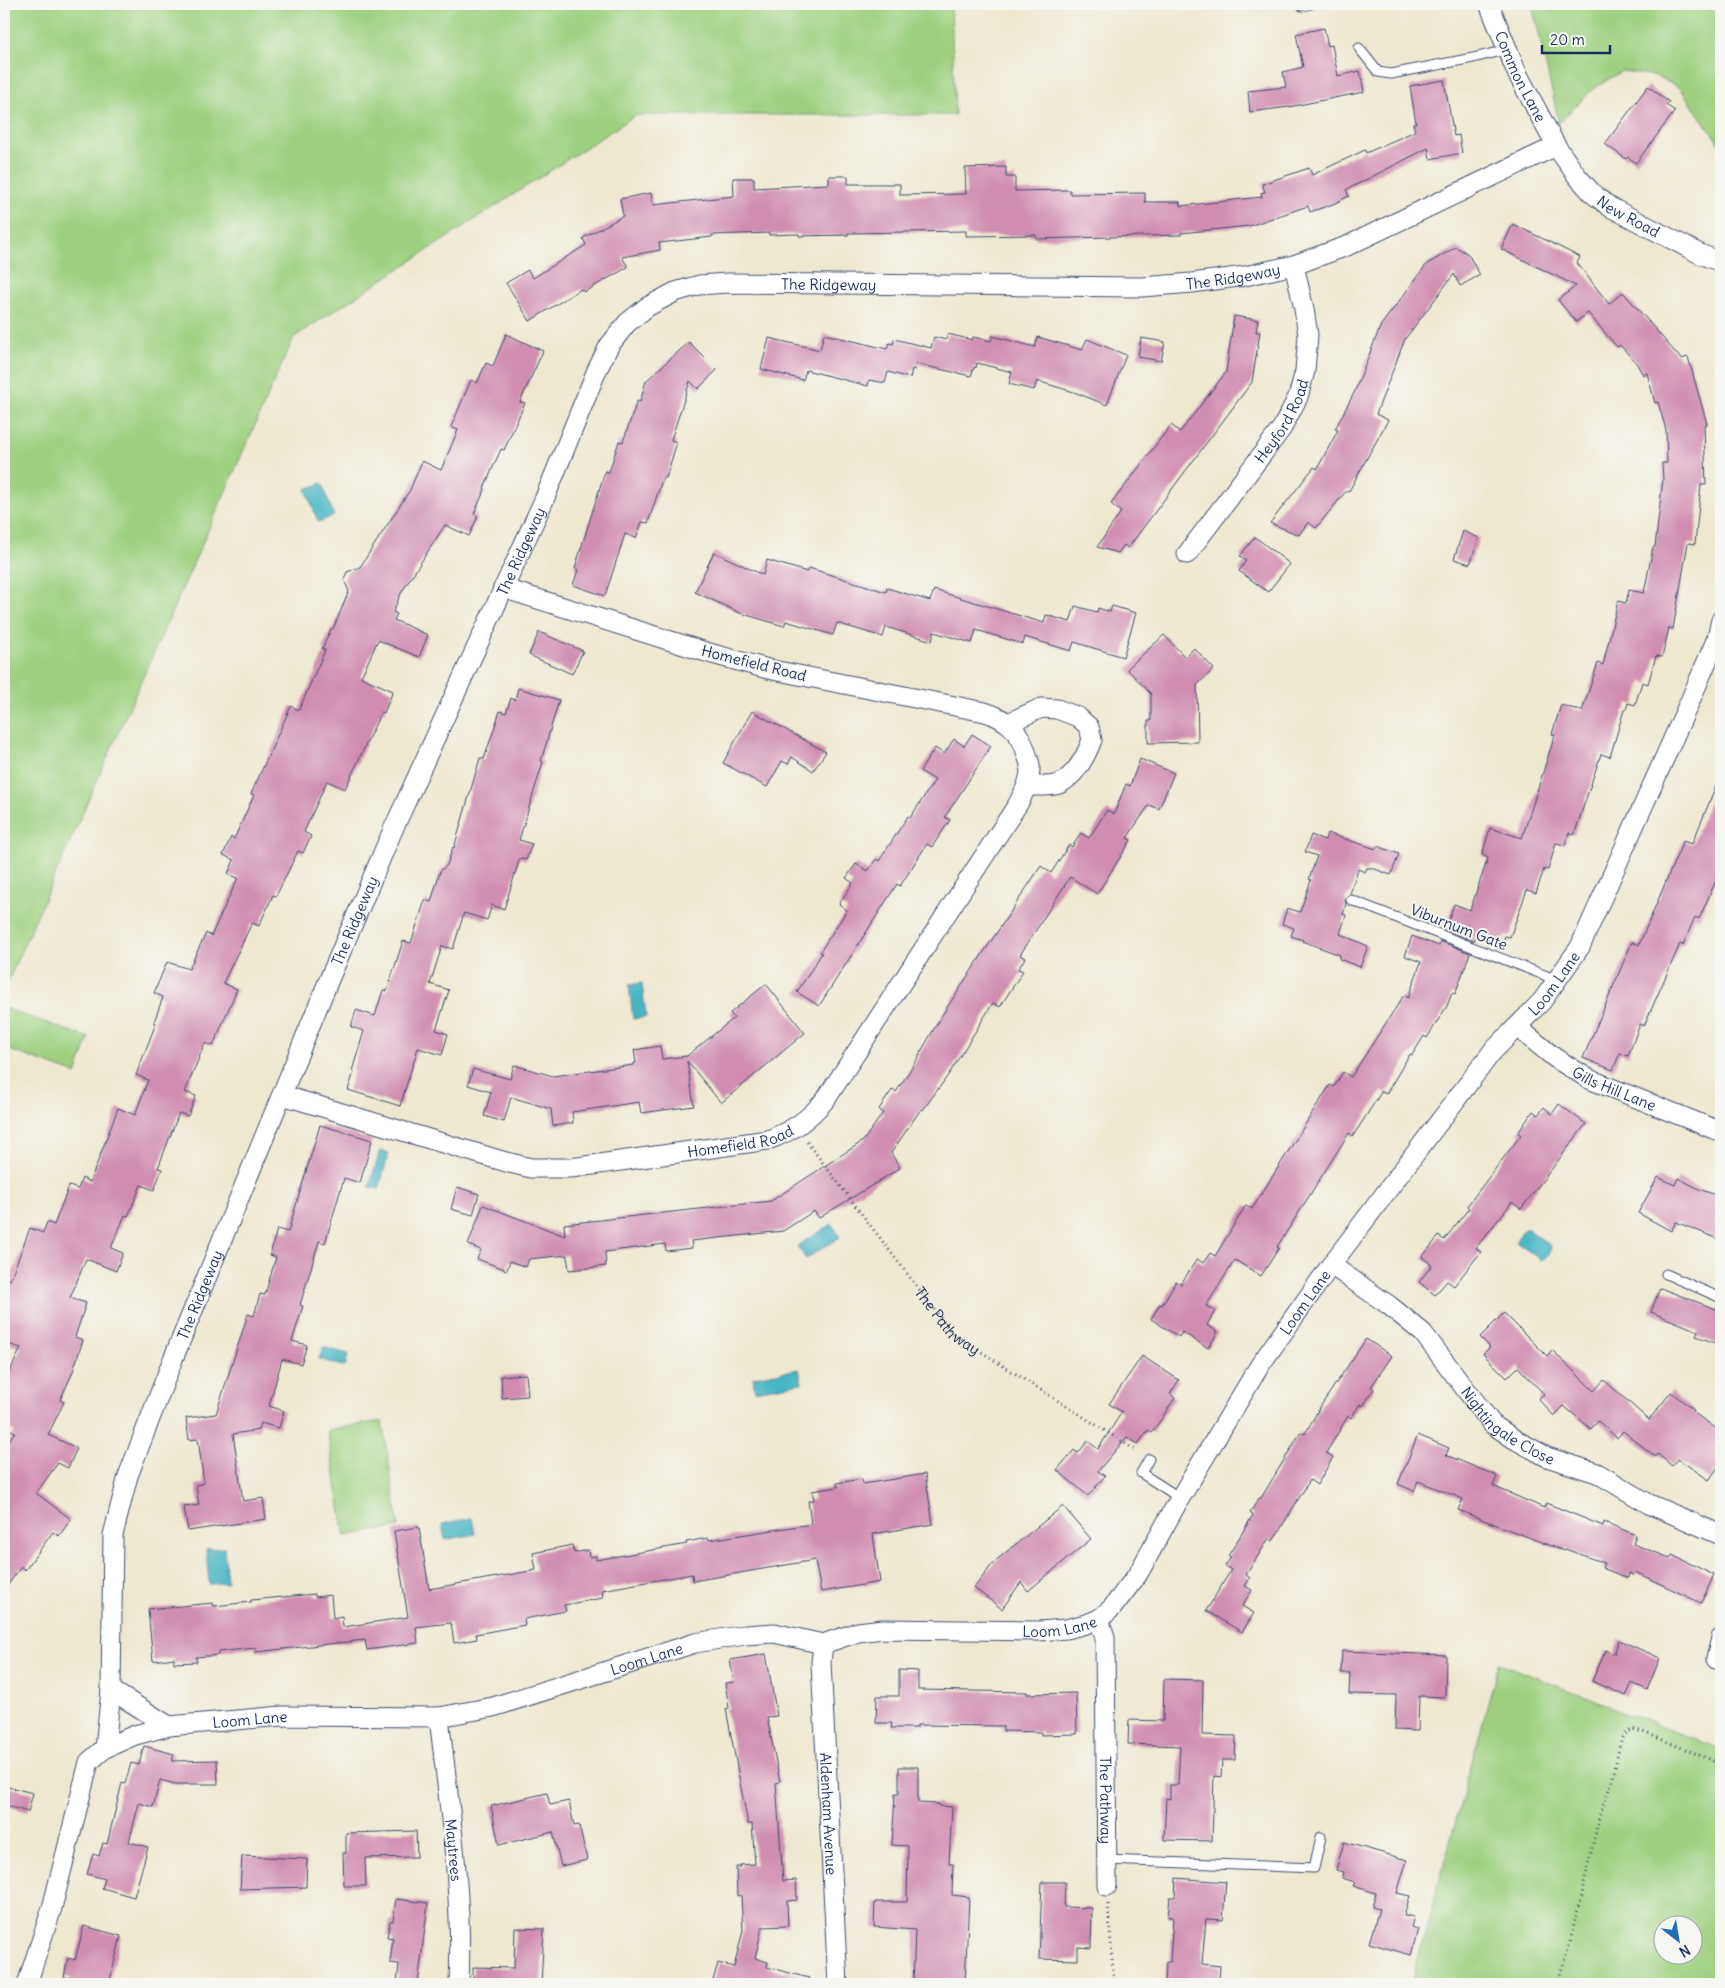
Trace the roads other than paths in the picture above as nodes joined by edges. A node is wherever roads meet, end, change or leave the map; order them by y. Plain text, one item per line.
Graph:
1 (1489, 4) edge
2 (1359, 48) dead end
3 (1506, 50) junction
4 (1556, 146) junction
5 (1721, 262) edge
6 (1294, 264) junction
7 (1187, 554) dead end
8 (503, 588) junction
9 (1721, 620) edge
10 (1008, 723) junction
11 (1027, 786) junction
12 (1350, 900) dead end
13 (1557, 980) junction
14 (1517, 1027) junction
15 (282, 1095) junction
16 (1721, 1132) edge
17 (1331, 1265) junction
18 (1666, 1274) dead end
19 (1721, 1298) edge
20 (1149, 1459) road end
21 (1180, 1498) junction
22 (1721, 1535) edge
23 (1099, 1619) junction
24 (1721, 1638) edge
25 (823, 1644) junction
26 (1716, 1659) dead end
27 (111, 1690) junction
28 (440, 1717) junction
29 (168, 1726) junction
30 (105, 1748) junction
31 (1320, 1837) dead end
32 (1106, 1860) junction
33 (1107, 1886) road end
34 (27, 1984) edge
35 (459, 1984) edge
36 (838, 1984) edge

1 - 3 street, Common Lane
2 - 3 lane
3 - 4 street, Common Lane
4 - 5 street, New Road
4 - 6 street, The Ridgeway
6 - 7 street, Heyford Road
6 - 8 street, The Ridgeway
8 - 10 street, Homefield Road
8 - 15 street, The Ridgeway
9 - 13 street, Loom Lane
10 - 11 street, Homefield Road
10 - 11 street
11 - 15 street, Homefield Road
12 - 13 lane, Viburnum Gate
13 - 14 street, Loom Lane
14 - 16 street, Gills Hill Lane
14 - 17 street, Loom Lane
15 - 27 street, The Ridgeway
17 - 21 street, Loom Lane
17 - 22 street, Nightingale Close
18 - 19 lane
20 - 21 lane
21 - 23 street, Loom Lane
23 - 25 street, Loom Lane
23 - 32 street, The Pathway
24 - 26 street
25 - 28 street, Loom Lane
25 - 36 street, Aldenham Avenue
27 - 29 street
27 - 30 street, The Ridgeway
28 - 29 street, Loom Lane
28 - 35 street, Maytrees
29 - 30 street, Loom Lane
30 - 34 street, Loom Lane
31 - 32 lane
32 - 33 street, The Pathway

